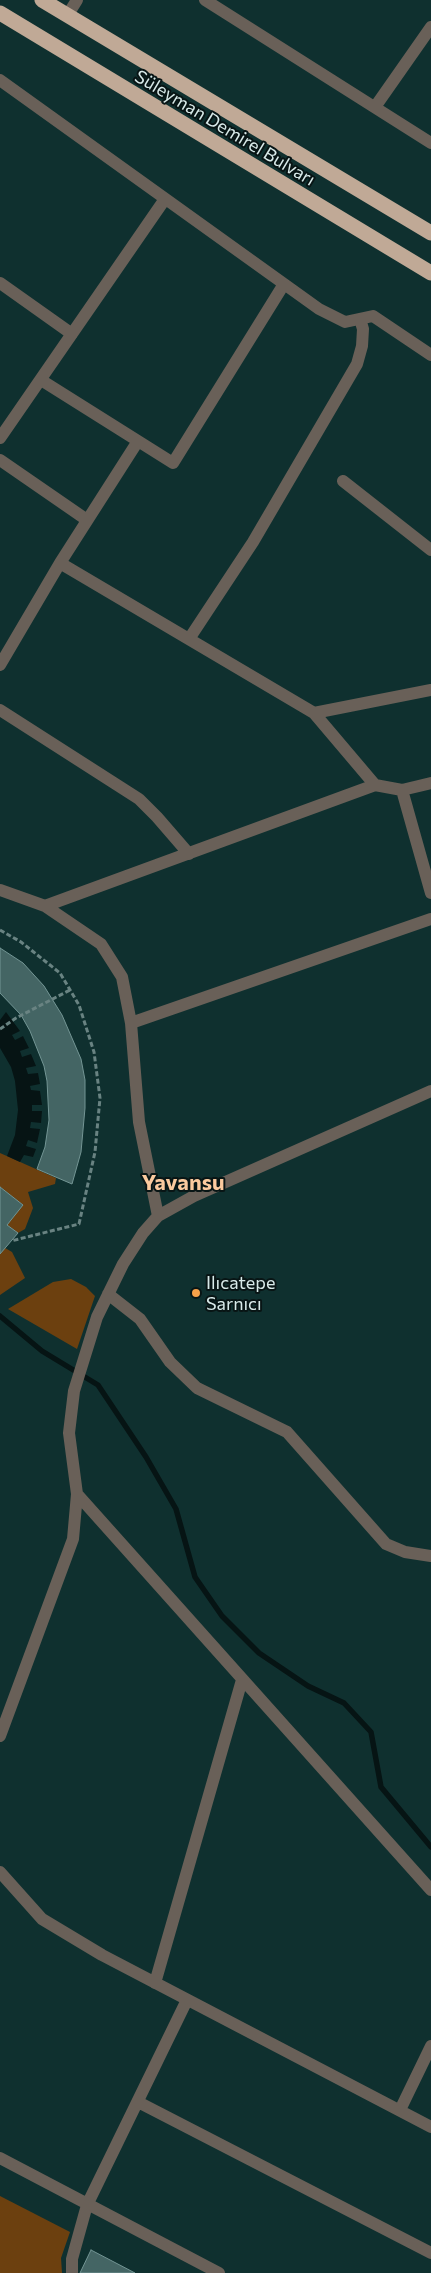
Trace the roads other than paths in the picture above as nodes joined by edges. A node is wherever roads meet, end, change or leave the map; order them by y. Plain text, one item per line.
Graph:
1 (42, 0) edge
2 (77, 0) edge
3 (206, 0) edge
4 (0, 13) edge
5 (67, 16) junction
6 (431, 27) edge
7 (0, 80) edge
8 (375, 107) junction
9 (431, 143) edge
10 (165, 199) junction
11 (431, 233) edge
12 (431, 273) edge
13 (0, 283) edge
14 (284, 284) junction
15 (360, 319) junction
16 (72, 334) junction
17 (431, 355) edge
18 (41, 380) junction
19 (0, 438) edge
20 (138, 441) junction
21 (0, 460) edge
22 (343, 481) dead end
23 (87, 520) junction
24 (431, 550) edge
25 (60, 563) junction
26 (189, 639) junction
27 (0, 666) edge
28 (431, 690) edge
29 (0, 710) edge
30 (314, 713) junction
31 (431, 783) edge
32 (375, 785) junction
33 (402, 790) junction
34 (189, 854) junction
35 (0, 890) edge
36 (431, 893) edge
37 (45, 906) junction
38 (431, 919) edge
39 (131, 1024) junction
40 (431, 1091) edge
41 (158, 1216) junction
42 (108, 1294) junction
43 (76, 1494) junction
44 (431, 1556) edge
45 (242, 1680) junction
46 (0, 1736) edge
47 (0, 1872) edge
48 (431, 1890) edge
49 (155, 1983) junction
50 (187, 2000) junction
51 (431, 2046) edge
52 (138, 2102) junction
53 (400, 2110) junction
54 (431, 2126) edge
55 (0, 2158) edge
56 (87, 2204) junction
57 (431, 2253) edge
58 (72, 2273) edge
59 (219, 2273) edge

1 - 5 highway, Süleyman Demirel Bulvarı
2 - 5 street
3 - 8 street
4 - 12 highway, Süleyman Demirel Bulvarı
5 - 11 highway, Süleyman Demirel Bulvarı
6 - 8 street
7 - 10 street
8 - 9 street
10 - 14 street
10 - 16 street
13 - 16 street
14 - 15 street
14 - 20 street
15 - 17 street
15 - 26 street
16 - 18 street
18 - 19 street
18 - 20 street
20 - 23 street
21 - 23 street
22 - 24 street
23 - 25 street
25 - 26 street
25 - 27 street
26 - 30 street
28 - 30 street
29 - 34 street
30 - 32 street
31 - 33 street
32 - 33 street
32 - 34 street
33 - 36 street
34 - 37 street
35 - 37 street
37 - 39 street
38 - 39 street
39 - 41 street
40 - 41 street
41 - 42 street
42 - 43 street
42 - 44 street
43 - 45 street
43 - 46 street
45 - 48 street
45 - 49 street
47 - 49 street
49 - 50 street
50 - 52 street
50 - 53 street
51 - 53 street
52 - 56 street
52 - 57 street
53 - 54 street
55 - 56 street
56 - 58 street
56 - 59 street

